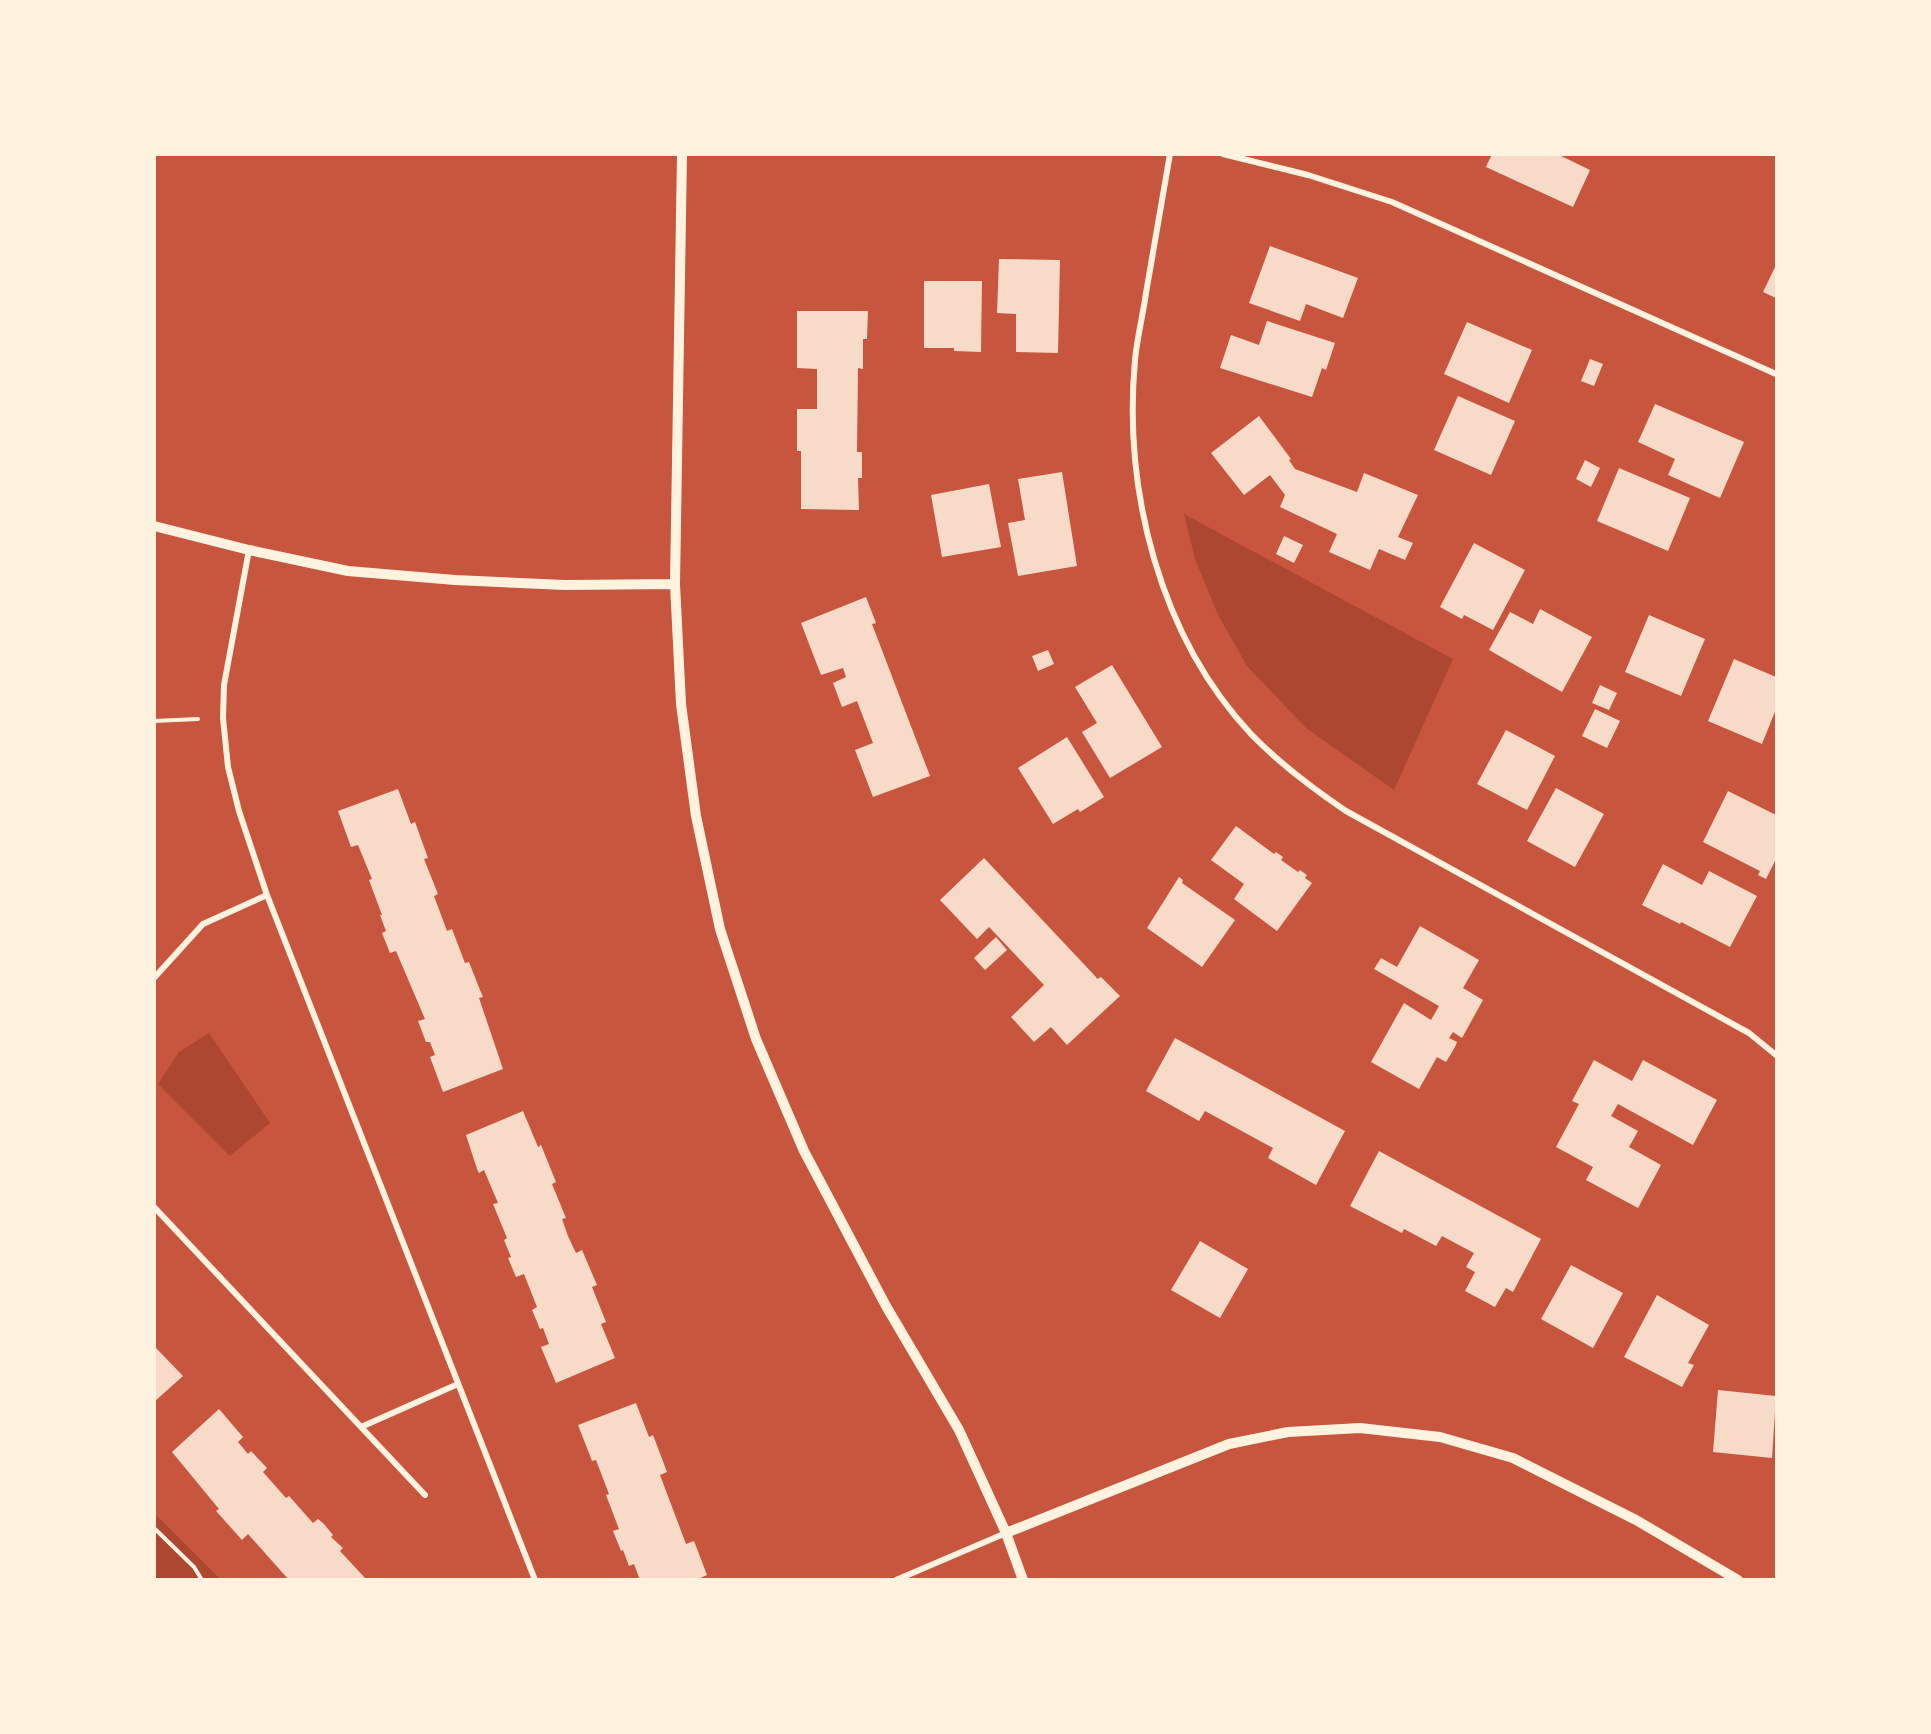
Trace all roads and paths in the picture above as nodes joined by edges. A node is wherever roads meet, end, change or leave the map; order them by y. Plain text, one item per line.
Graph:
1 (682, 154) edge
2 (1170, 154) edge
3 (1223, 154) edge
4 (1776, 374) edge
5 (154, 526) edge
6 (249, 550) junction
7 (675, 584) junction
8 (223, 718) junction
9 (154, 721) edge
10 (267, 895) junction
11 (154, 978) edge
12 (1776, 1055) edge
13 (154, 1207) edge
14 (458, 1384) junction
15 (361, 1427) junction
16 (424, 1495) dead end
17 (154, 1528) edge
18 (1006, 1533) junction
19 (202, 1580) edge
20 (535, 1580) edge
21 (896, 1580) edge
22 (1023, 1580) edge
23 (1738, 1580) edge

1 - 7 street
2 - 12 street
3 - 4 street
5 - 6 street
6 - 7 street
6 - 8 street
7 - 18 street
8 - 9 path
8 - 10 street
10 - 11 street
10 - 14 street
13 - 15 street
14 - 15 street
14 - 20 street
15 - 16 street
17 - 19 path
18 - 21 street
18 - 22 street
18 - 23 street

